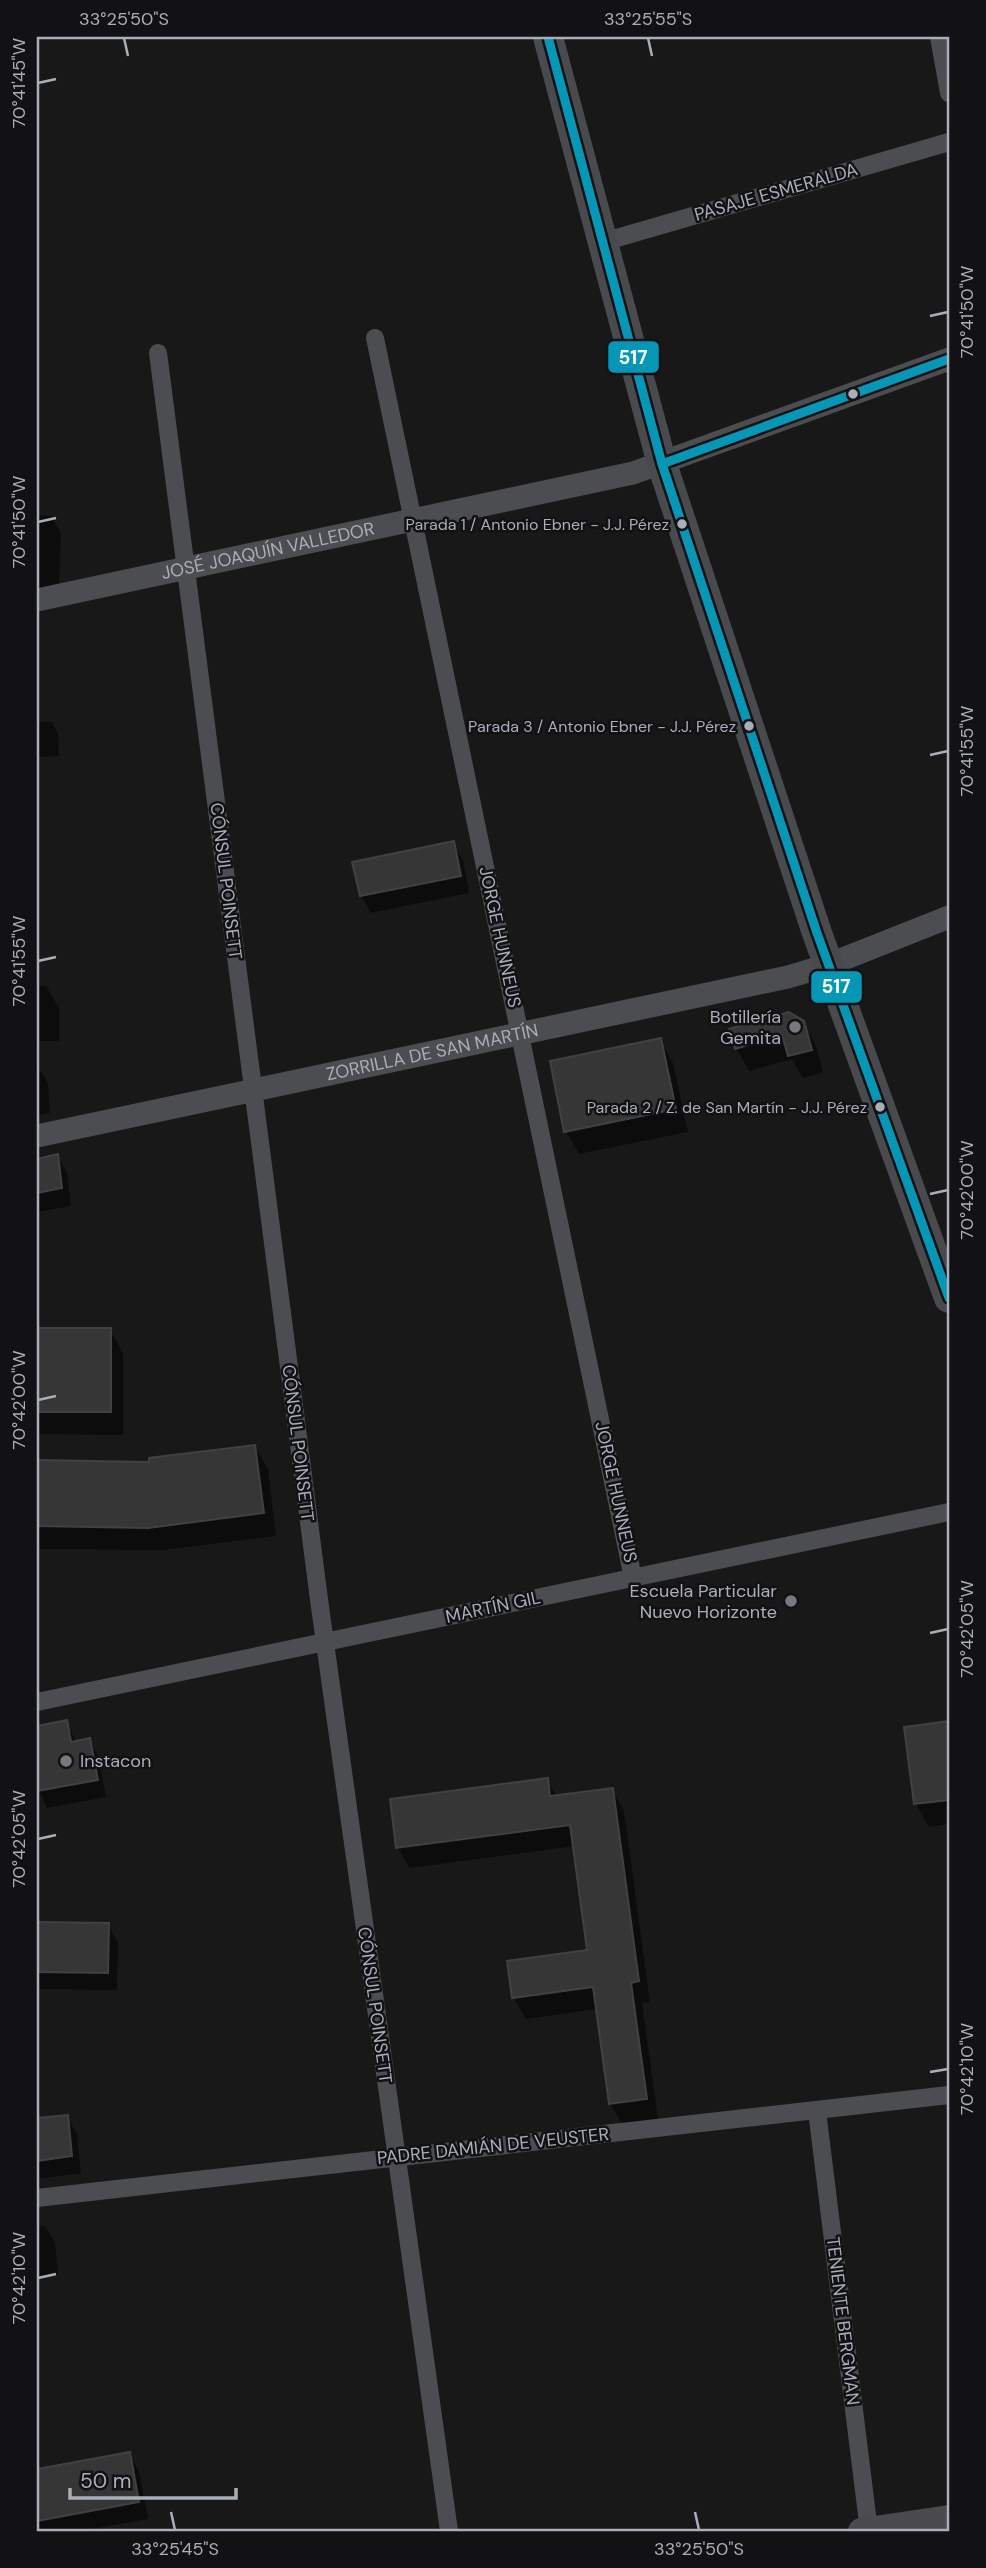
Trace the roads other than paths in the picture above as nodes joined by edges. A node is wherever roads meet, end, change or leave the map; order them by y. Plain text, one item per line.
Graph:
1 (548, 37) edge
2 (939, 37) edge
3 (949, 93) edge
4 (949, 142) edge
5 (603, 242) junction
6 (374, 338) dead end
7 (158, 354) dead end
8 (949, 359) edge
9 (662, 464) junction
10 (413, 520) junction
11 (187, 568) junction
12 (37, 600) edge
13 (949, 917) edge
14 (828, 965) junction
15 (520, 1034) junction
16 (252, 1091) junction
17 (37, 1136) edge
18 (949, 1298) edge
19 (949, 1512) edge
20 (633, 1578) junction
21 (325, 1642) junction
22 (37, 1702) edge
23 (949, 2095) edge
24 (817, 2111) junction
25 (396, 2157) junction
26 (37, 2198) edge
27 (949, 2518) edge
28 (449, 2531) edge
29 (866, 2531) edge

1 - 5 main road
2 - 3 street
4 - 5 street, PASAJE ESMERALDA
5 - 9 main road
6 - 10 street, JORGE HUNNEUS
7 - 11 street, CÓNSUL POINSETT
8 - 9 street, JOSÉ JOAQUÍN VALLEDOR
9 - 10 street, JOSÉ JOAQUÍN VALLEDOR
9 - 14 main road
10 - 11 street, JOSÉ JOAQUÍN VALLEDOR
10 - 15 street, JORGE HUNNEUS
11 - 12 street, JOSÉ JOAQUÍN VALLEDOR
11 - 16 street, CÓNSUL POINSETT
13 - 14 street, ZORRILLA DE SAN MARTÍN
14 - 15 street, ZORRILLA DE SAN MARTÍN
14 - 18 main road
15 - 16 street, ZORRILLA DE SAN MARTÍN
15 - 20 street, JORGE HUNNEUS
16 - 17 street, ZORRILLA DE SAN MARTÍN
16 - 21 street, CÓNSUL POINSETT
19 - 20 street, MARTÍN GIL
20 - 21 street, MARTÍN GIL
21 - 22 street, MARTÍN GIL
21 - 25 street, CÓNSUL POINSETT
23 - 24 street, PADRE DAMIÁN DE VEUSTER
24 - 25 street, PADRE DAMIÁN DE VEUSTER
24 - 29 street, TENIENTE BERGMAN
25 - 26 street, PADRE DAMIÁN DE VEUSTER
25 - 28 street, CÓNSUL POINSETT
27 - 29 main road

